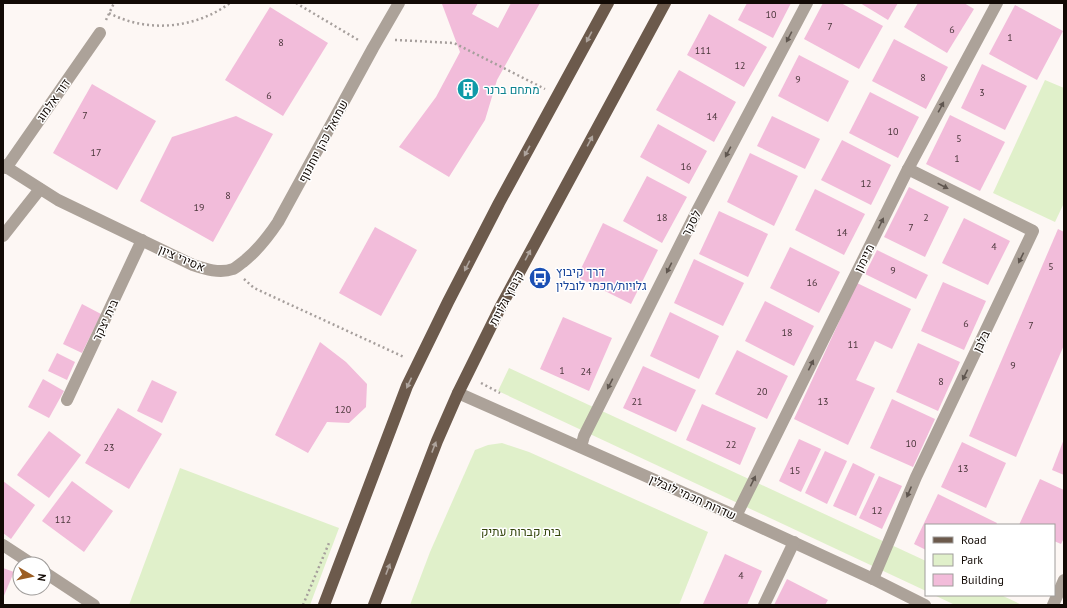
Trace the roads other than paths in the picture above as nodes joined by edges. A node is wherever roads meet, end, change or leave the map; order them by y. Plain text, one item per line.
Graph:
1 (399, 3) edge
2 (608, 3) edge
3 (665, 3) edge
4 (808, 3) edge
5 (997, 3) edge
6 (100, 33) dead end
7 (5, 167) edge
8 (908, 169) junction
9 (40, 189) junction
10 (3, 236) edge
11 (142, 240) junction
12 (234, 269) joint
13 (458, 393) junction
14 (67, 400) dead end
15 (581, 447) junction
16 (736, 516) junction
17 (794, 542) junction
18 (3, 545) edge
19 (20, 556) edge
20 (52, 577) edge
21 (873, 579) junction
22 (1064, 580) edge
23 (919, 604) edge
24 (94, 605) edge
25 (324, 605) edge
26 (374, 605) edge
27 (764, 605) edge
28 (1053, 605) edge

1 - 12 street, שמואל כהן יוחננוף
2 -> 25 main road
13 -> 3 main road, קיבוץ גלויות
4 -> 15 street, לסקר
8 -> 5 street, מיימון
6 - 7 street, דוד אלמוג
7 - 9 street, אסירי ציון
16 -> 8 street, מיימון
8 -> 21 street, בלבן
9 - 10 street
9 - 11 street, אסירי ציון
11 - 12 street, אסירי ציון
11 - 14 street, בית יצקר
13 - 15 street, שדרות חכמי לובלין
26 -> 13 main road, קיבוץ גלויות
15 - 16 street, שדרות חכמי לובלין
16 - 17 street, שדרות חכמי לובלין
17 - 21 street, שדרות חכמי לובלין
17 - 27 street
18 - 19 street
20 - 24 street
21 - 23 street, שדרות חכמי לובלין
22 - 28 street

